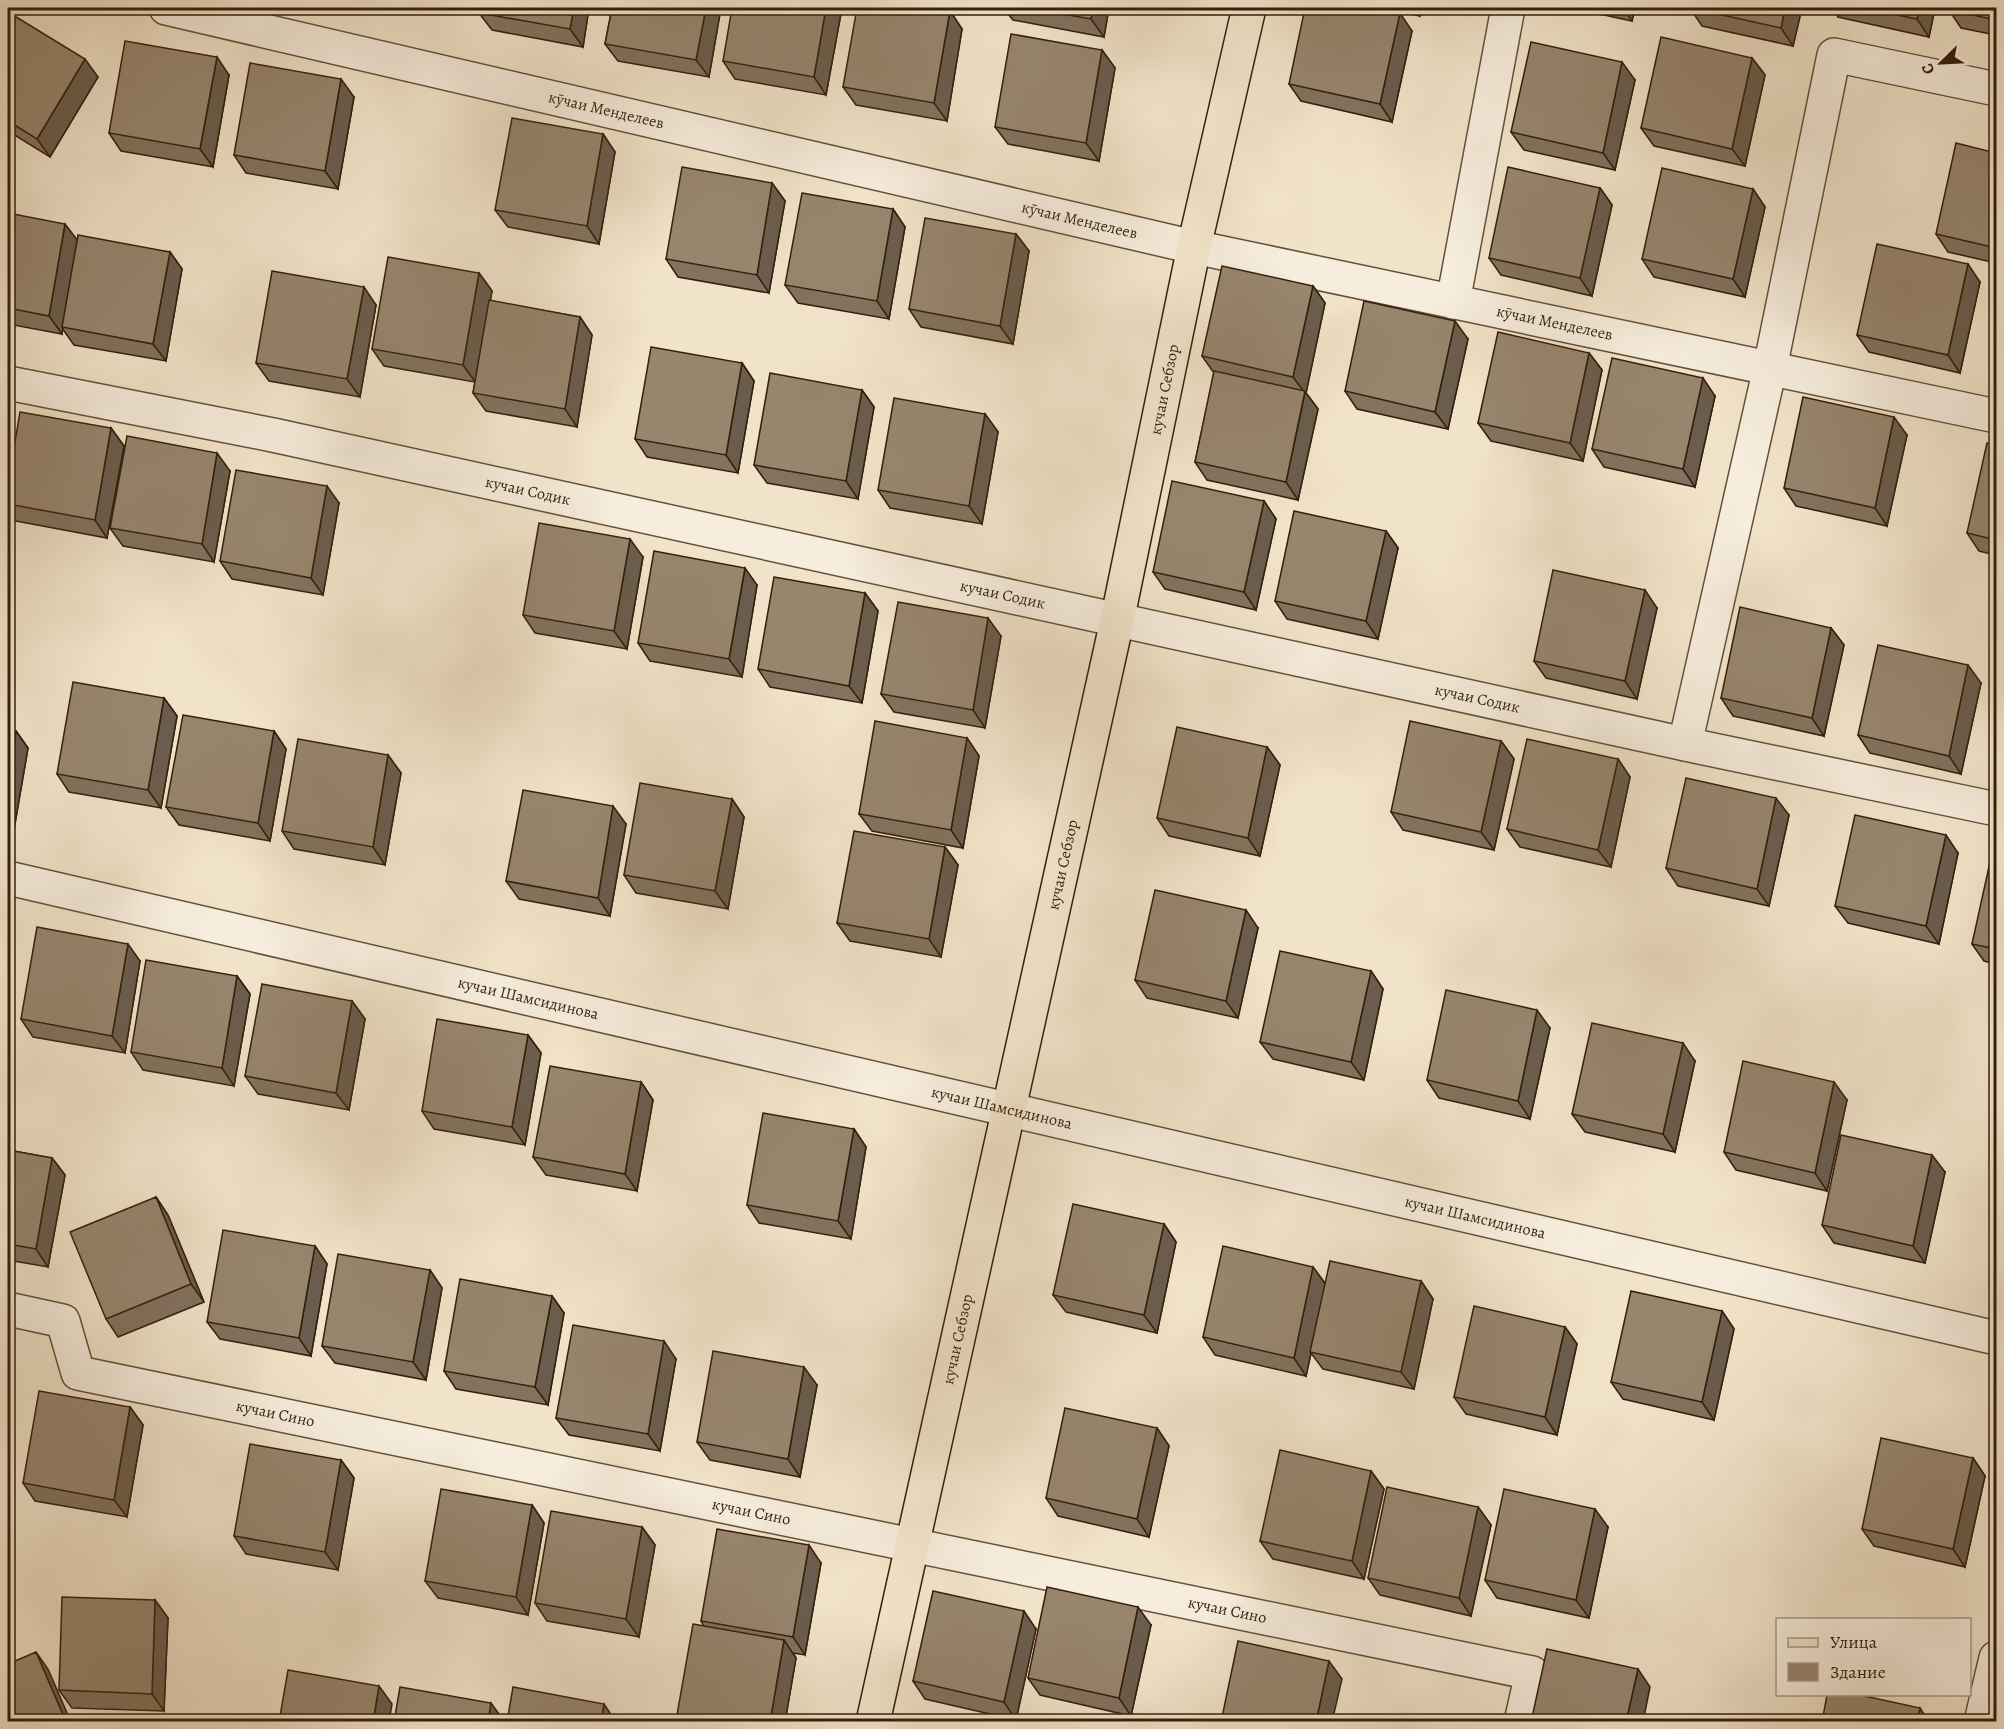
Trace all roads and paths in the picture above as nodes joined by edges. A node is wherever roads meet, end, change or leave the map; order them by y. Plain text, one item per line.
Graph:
1 (166, 8) edge
2 (1249, 8) edge
3 (1508, 8) edge
4 (1996, 89) edge
5 (1194, 247) junction
6 (1453, 302) junction
7 (1770, 368) junction
8 (8, 383) edge
9 (1996, 416) edge
10 (1117, 621) junction
11 (1685, 744) junction
12 (1996, 809) edge
13 (8, 878) edge
14 (1009, 1110) junction
15 (8, 1309) edge
16 (1996, 1338) edge
17 (912, 1545) junction
18 (1996, 1658) edge
19 (873, 1722) edge
20 (1521, 1722) edge
21 (1981, 1722) edge

1 - 5 street, кӯчаи Менделеев
2 - 5 main road, кучаи Себзор
3 - 6 street
4 - 7 street
5 - 6 street, кӯчаи Менделеев
5 - 10 main road, кучаи Себзор
6 - 7 street, кӯчаи Менделеев
7 - 9 street, кӯчаи Менделеев
7 - 11 street
8 - 10 street, кучаи Содик
10 - 11 street, кучаи Содик
10 - 14 main road, кучаи Себзор
11 - 12 street, кучаи Содик
13 - 14 street, кучаи Шамсидинова
14 - 16 street, кучаи Шамсидинова
14 - 17 main road, кучаи Себзор
15 - 17 street, кучаи Сино
17 - 19 main road, кучаи Себзор
17 - 20 street, кучаи Сино
18 - 21 street

